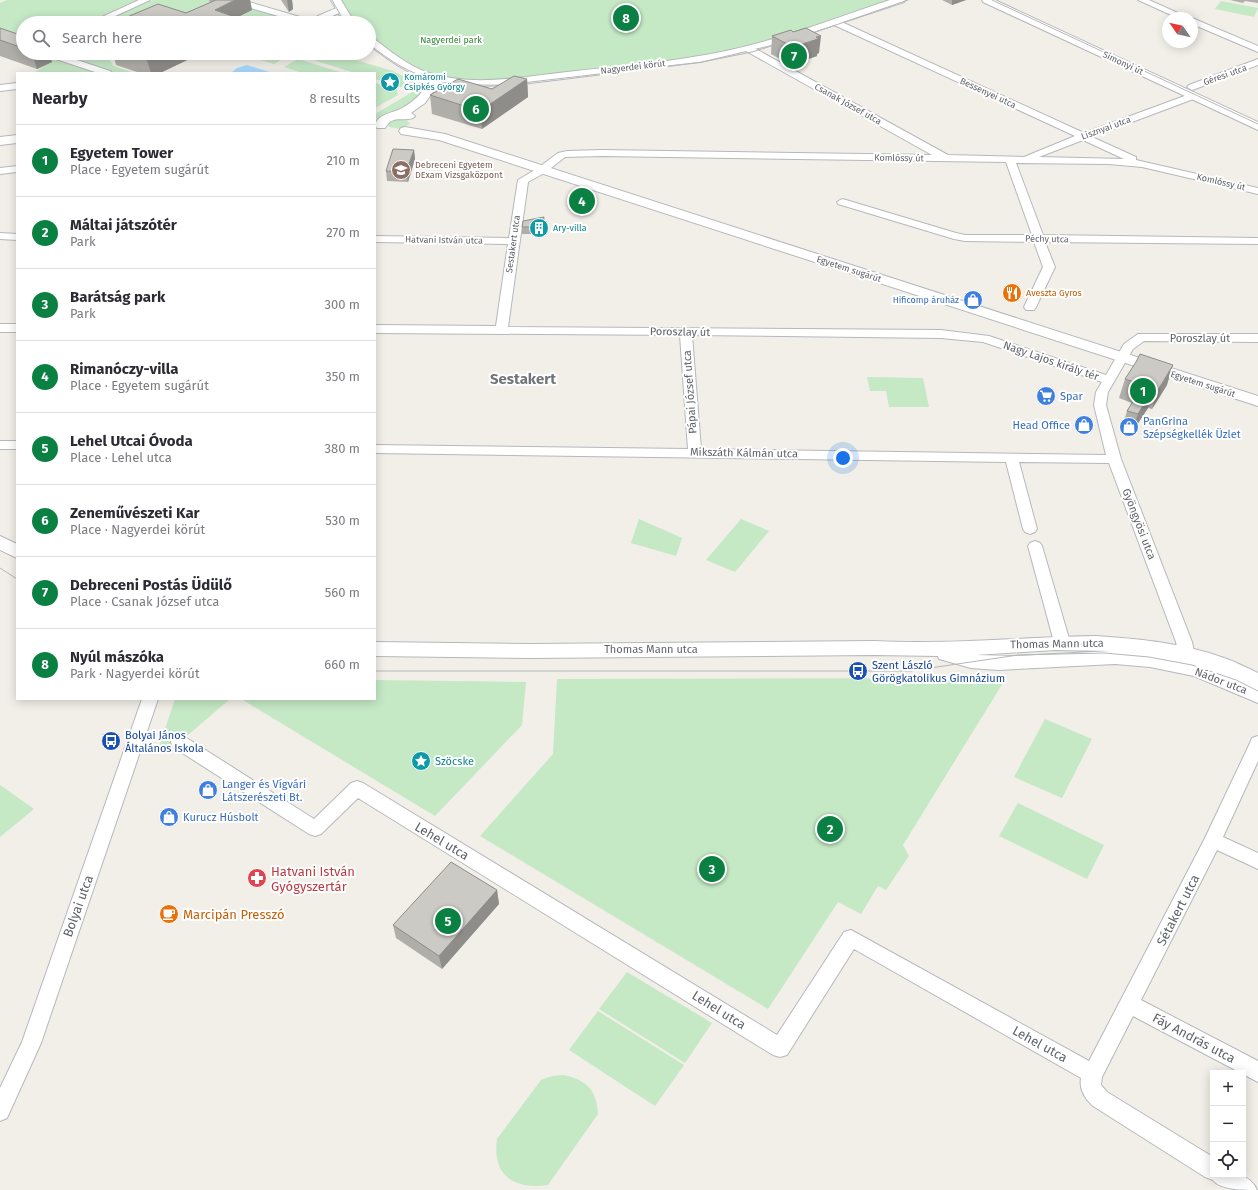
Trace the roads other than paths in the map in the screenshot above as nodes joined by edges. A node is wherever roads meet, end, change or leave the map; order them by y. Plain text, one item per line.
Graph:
1 (146, 0) edge
2 (233, 0) edge
3 (336, 0) edge
4 (900, 0) edge
5 (988, 0) edge
6 (1004, 0) edge
7 (1142, 0) edge
8 (1154, 2) edge
9 (341, 10) junction
10 (1173, 12) edge
11 (109, 16) edge
12 (287, 16) edge
13 (324, 16) edge
14 (345, 16) edge
15 (835, 22) junction
16 (1198, 24) edge
17 (376, 45) edge
18 (1258, 49) edge
19 (749, 50) junction
20 (64, 60) edge
21 (1258, 62) edge
22 (92, 71) edge
23 (437, 78) junction
24 (452, 81) junction
25 (16, 86) edge
26 (0, 88) edge
27 (1192, 92) junction
28 (398, 115) junction
29 (1258, 118) edge
30 (415, 122) junction
31 (1258, 126) edge
32 (386, 130) edge
33 (440, 137) junction
34 (1083, 137) junction
35 (16, 139) edge
36 (0, 141) edge
37 (948, 159) junction
38 (1014, 160) junction
39 (1142, 164) junction
40 (16, 169) edge
41 (542, 170) junction
42 (0, 171) edge
43 (1258, 191) edge
44 (842, 202) dead end
45 (0, 236) edge
46 (16, 236) edge
47 (376, 239) edge
48 (1038, 239) junction
49 (513, 241) junction
50 (1258, 241) edge
51 (1030, 307) dead end
52 (0, 328) edge
53 (16, 328) edge
54 (376, 329) edge
55 (501, 330) junction
56 (686, 332) junction
57 (1142, 337) joint
58 (1258, 338) edge
59 (985, 339) joint
60 (1123, 358) junction
61 (1109, 380) junction
62 (1258, 401) edge
63 (0, 445) edge
64 (16, 445) edge
65 (376, 449) edge
66 (695, 452) junction
67 (1011, 457) junction
68 (1114, 459) junction
69 (1030, 529) dead end
70 (0, 542) edge
71 (1035, 546) dead end
72 (16, 551) edge
73 (1062, 642) junction
74 (376, 650) edge
75 (928, 650) junction
76 (1184, 660) junction
77 (1258, 680) edge
78 (1258, 696) edge
79 (150, 700) edge
80 (179, 742) dead end
81 (1258, 743) edge
82 (1213, 840) junction
83 (1258, 861) edge
84 (1130, 1004) junction
85 (1258, 1072) edge
86 (1093, 1074) junction
87 (0, 1111) edge
88 (1210, 1167) edge
89 (1227, 1178) edge
90 (1246, 1190) edge

1 - 11 street
2 - 12 street
3 - 9 street
4 - 15 street, Nagyerdei körút
5 - 27 street, Simonyi út
6 - 27 street, Simonyi út
7 - 8 street
8 - 10 street
9 - 13 street
9 - 14 street
15 - 19 street, Nagyerdei körút
15 - 34 street, Bessenyei utca
16 - 18 street
17 - 23 street, Nagyerdei körút
19 - 24 street, Nagyerdei körút
19 - 37 street, Csanak József utca
20 - 22 street
21 - 27 street, Géresi utca
23 - 24 street, Nagyerdei körút
23 - 28 street
24 - 30 street
25 - 26 street
27 - 29 street, Simonyi út
27 - 31 street, Simonyi út
27 - 34 street, Lisznyai utca
28 - 30 street, Egyetem sugárút
28 - 32 street
30 - 32 street
30 - 33 street, Egyetem sugárút
32 - 33 street, Egyetem sugárút
33 - 41 street, Egyetem sugárút
34 - 38 street, Lisznyai utca
34 - 39 street, Bessenyei utca
35 - 36 street
37 - 38 street, Komlóssy út
37 - 41 street, Komlóssy út
38 - 39 street, Komlóssy út
38 - 48 street
39 - 43 street, Komlóssy út
40 - 42 street
41 - 49 street, Sestakert utca
41 - 60 street, Egyetem sugárút
44 - 48 street, Péchy utca
45 - 46 street
47 - 49 street, Hatvani István utca
48 - 50 street, Péchy utca
48 - 51 street
49 - 55 street, Sestakert utca
52 - 53 street
54 - 55 street, Poroszlay út
55 - 56 street, Poroszlay út
56 - 59 street, Poroszlay út
56 - 66 street, Pápai József utca
57 - 58 street, Poroszlay út
57 - 60 street, Nagy Lajos király tér
59 - 61 street, Nagy Lajos király tér
60 - 61 street, Nagy Lajos király tér
60 - 62 street, Egyetem sugárút
61 - 68 street, Gyöngyösi utca
63 - 64 street
65 - 66 street, Mikszáth Kálmán utca
66 - 67 street, Mikszáth Kálmán utca
67 - 68 street, Mikszáth Kálmán utca
67 - 69 street
68 - 76 street, Gyöngyösi utca
70 - 72 street
71 - 73 street
73 - 75 street, Thomas Mann utca
73 - 76 street, Thomas Mann utca
74 - 75 street, Thomas Mann utca
75 - 76 street, Thomas Mann utca
76 - 77 street, Nádor utca
76 - 78 street, Nádor utca
79 - 87 street, Bolyai utca
80 - 86 street, Lehel utca
81 - 82 street, Sétakert utca
82 - 83 street
82 - 84 street, Sétakert utca
84 - 85 street, Fáy András utca
84 - 86 street, Sétakert utca
86 - 88 street
89 - 90 street

